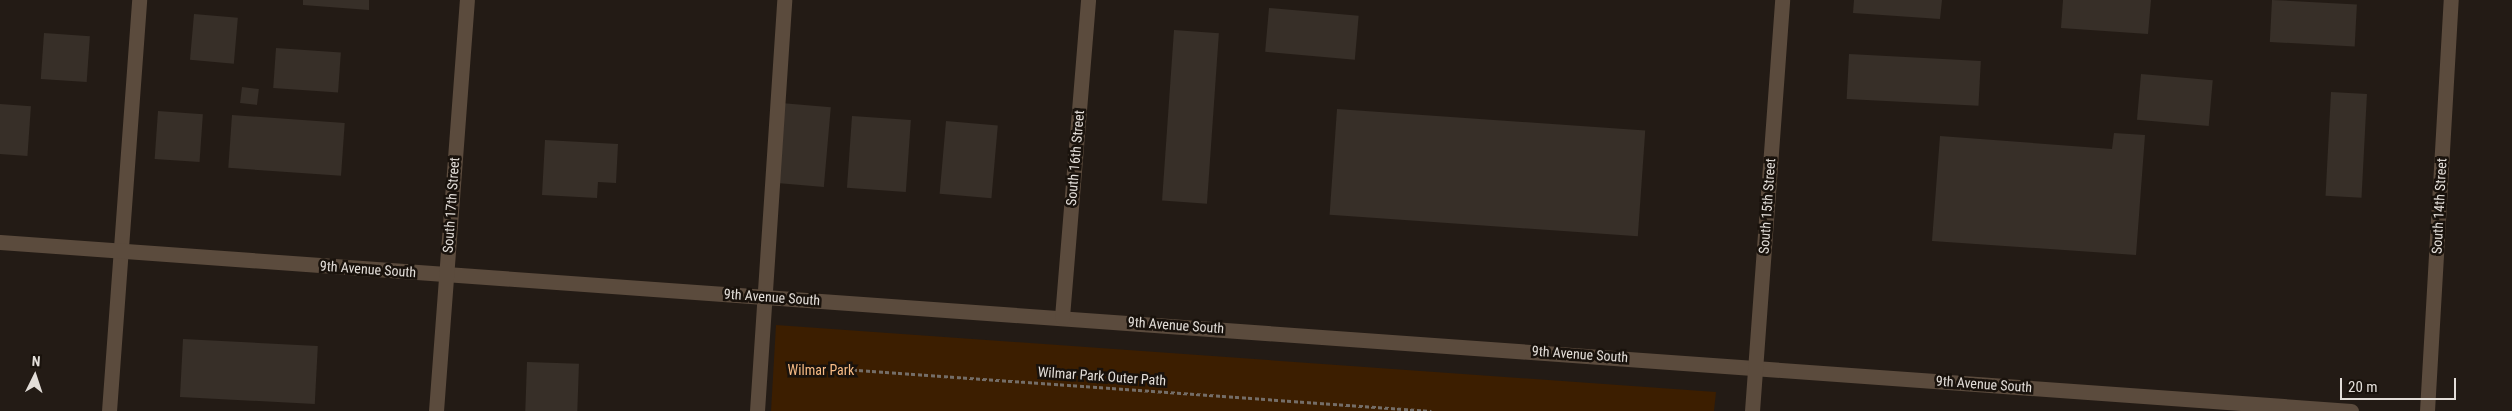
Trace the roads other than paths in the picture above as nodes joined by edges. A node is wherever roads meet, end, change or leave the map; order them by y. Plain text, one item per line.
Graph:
1 (139, 0) edge
2 (467, 0) edge
3 (784, 0) edge
4 (1088, 0) edge
5 (1782, 0) edge
6 (2451, 0) edge
7 (0, 242) edge
8 (120, 251) junction
9 (446, 275) junction
10 (765, 297) junction
11 (1062, 316) junction
12 (1756, 367) junction
13 (109, 411) edge
14 (436, 411) edge
15 (757, 411) edge
16 (1752, 411) edge
17 (2351, 411) edge
18 (2426, 411) edge

1 - 8 street
2 - 9 street, South 17th Street
3 - 10 street
4 - 11 street, South 16th Street
5 - 12 street, South 15th Street
6 - 18 street, South 14th Street
7 - 8 street, 9th Avenue South
8 - 9 street, 9th Avenue South
8 - 13 street
9 - 10 street, 9th Avenue South
9 - 14 street, South 17th Street
10 - 11 street, 9th Avenue South
10 - 15 street
11 - 12 street, 9th Avenue South
12 - 16 street, South 15th Street
12 - 17 street, 9th Avenue South

